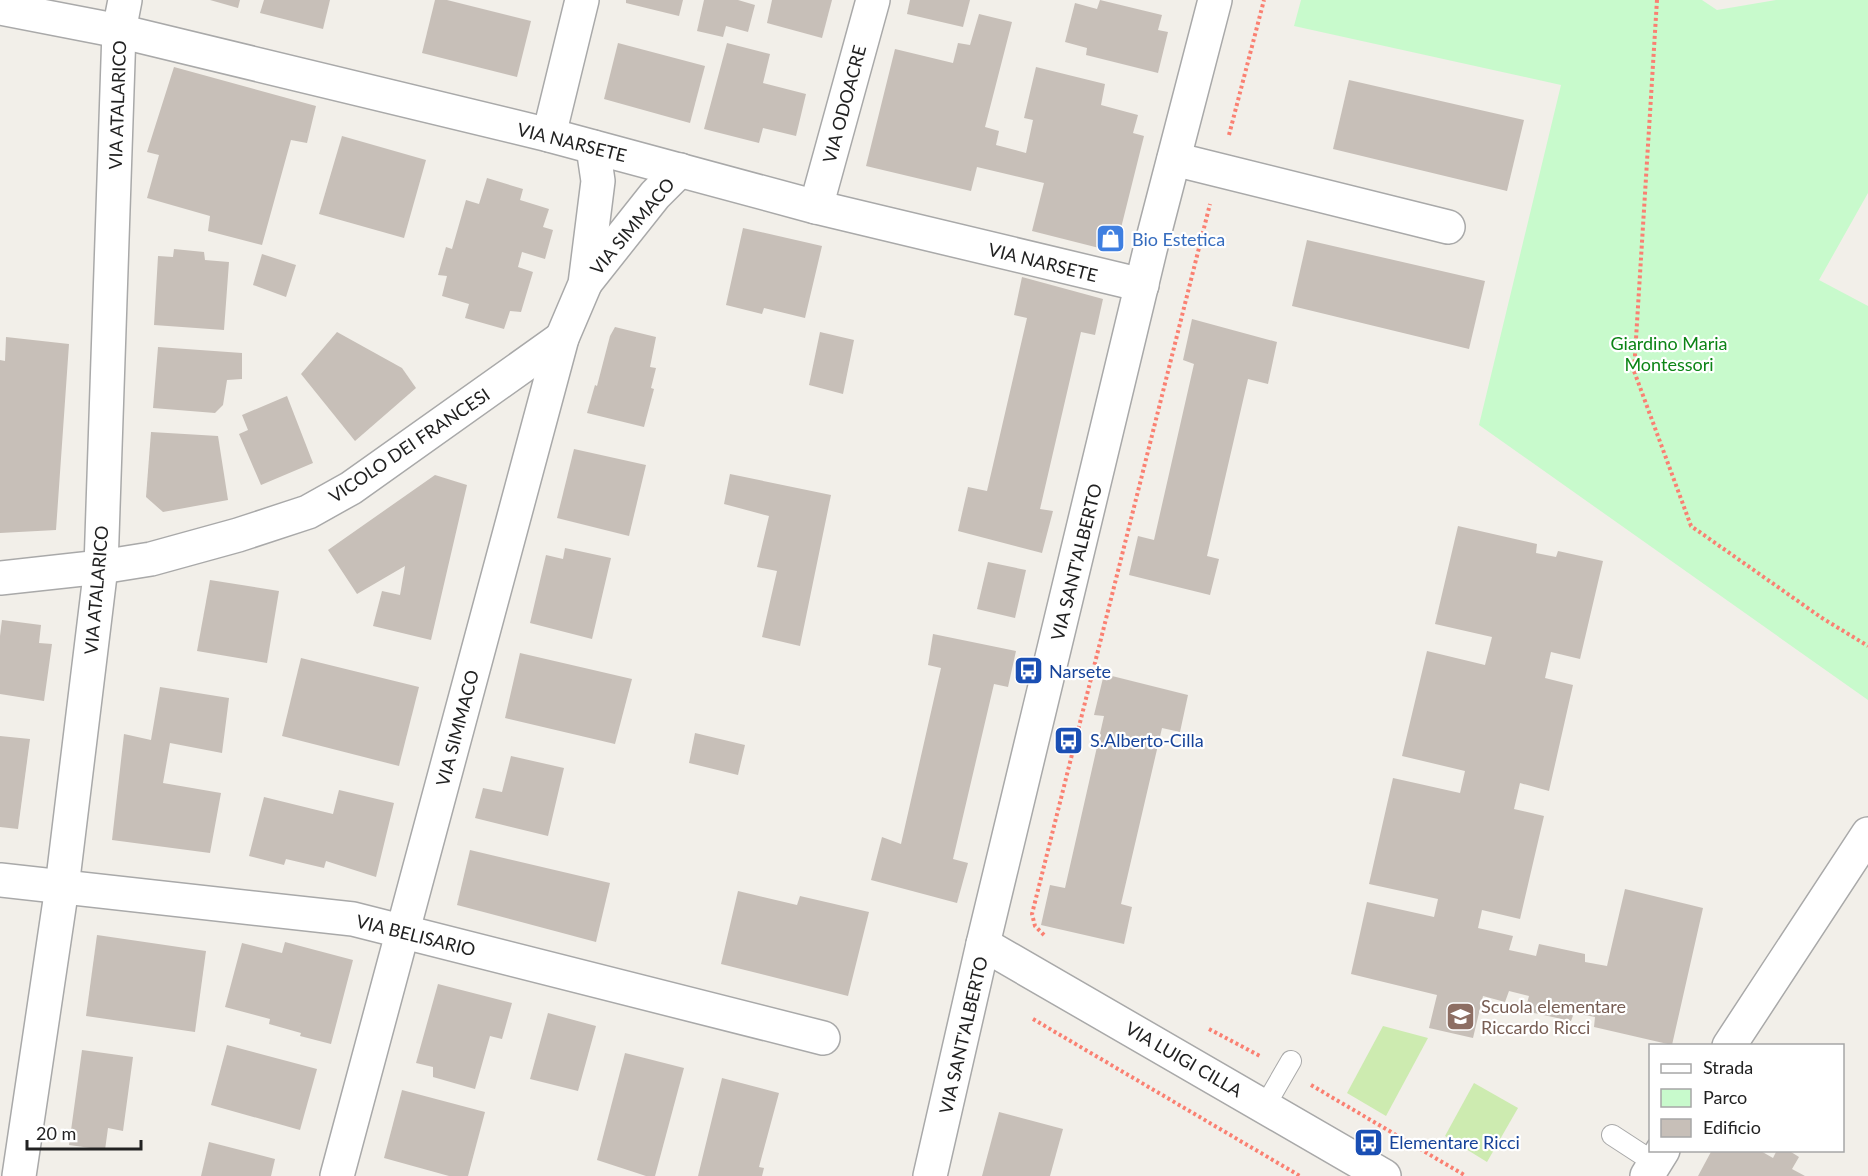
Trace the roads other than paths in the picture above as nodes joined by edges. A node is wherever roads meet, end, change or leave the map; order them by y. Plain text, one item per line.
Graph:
1 (582, 0) edge
2 (873, 0) edge
3 (1215, 0) edge
4 (0, 8) edge
5 (122, 15) edge
6 (549, 135) junction
7 (593, 147) junction
8 (1174, 159) junction
9 (680, 170) junction
10 (816, 207) junction
11 (1448, 227) dead end
12 (585, 284) junction
13 (1142, 285) junction
14 (562, 338) junction
15 (101, 567) junction
16 (0, 578) edge
17 (1868, 834) edge
18 (0, 879) edge
19 (62, 887) junction
20 (402, 932) junction
21 (983, 944) junction
22 (823, 1038) dead end
23 (1730, 1044) edge
24 (1289, 1066) road end
25 (1265, 1106) junction
26 (1612, 1135) dead end
27 (1655, 1163) edge
28 (19, 1176) edge
29 (337, 1176) edge
30 (930, 1176) edge
31 (1384, 1176) edge

1 - 6 street
2 - 10 street, VIA ODOACRE
3 - 8 street, VIA SANT'ALBERTO
4 - 5 street, VIA NARSETE
5 - 6 street, VIA NARSETE
5 - 15 street, VIA ATALARICO
6 - 7 street, VIA NARSETE
7 - 9 street, VIA NARSETE
7 - 12 street, VIA SIMMACO
8 - 11 street
8 - 13 street, VIA SANT'ALBERTO
9 - 10 street, VIA NARSETE
9 - 12 street, VIA SIMMACO
10 - 13 street, VIA NARSETE
12 - 14 street, VIA SIMMACO
13 - 21 street, VIA SANT'ALBERTO
14 - 15 street, VICOLO DEI FRANCESI
14 - 20 street, VIA SIMMACO
15 - 16 street, VICOLO DEI FRANCESI
15 - 19 street, VIA ATALARICO
17 - 23 street
18 - 19 street, VIA BELISARIO
19 - 20 street, VIA BELISARIO
19 - 28 street, VIA ATALARICO
20 - 22 street, VIA BELISARIO
20 - 29 street, VIA SIMMACO
21 - 25 street, VIA LUIGI CILLA
21 - 30 street, VIA SANT'ALBERTO
24 - 25 lane
25 - 31 street, VIA LUIGI CILLA
26 - 27 lane

